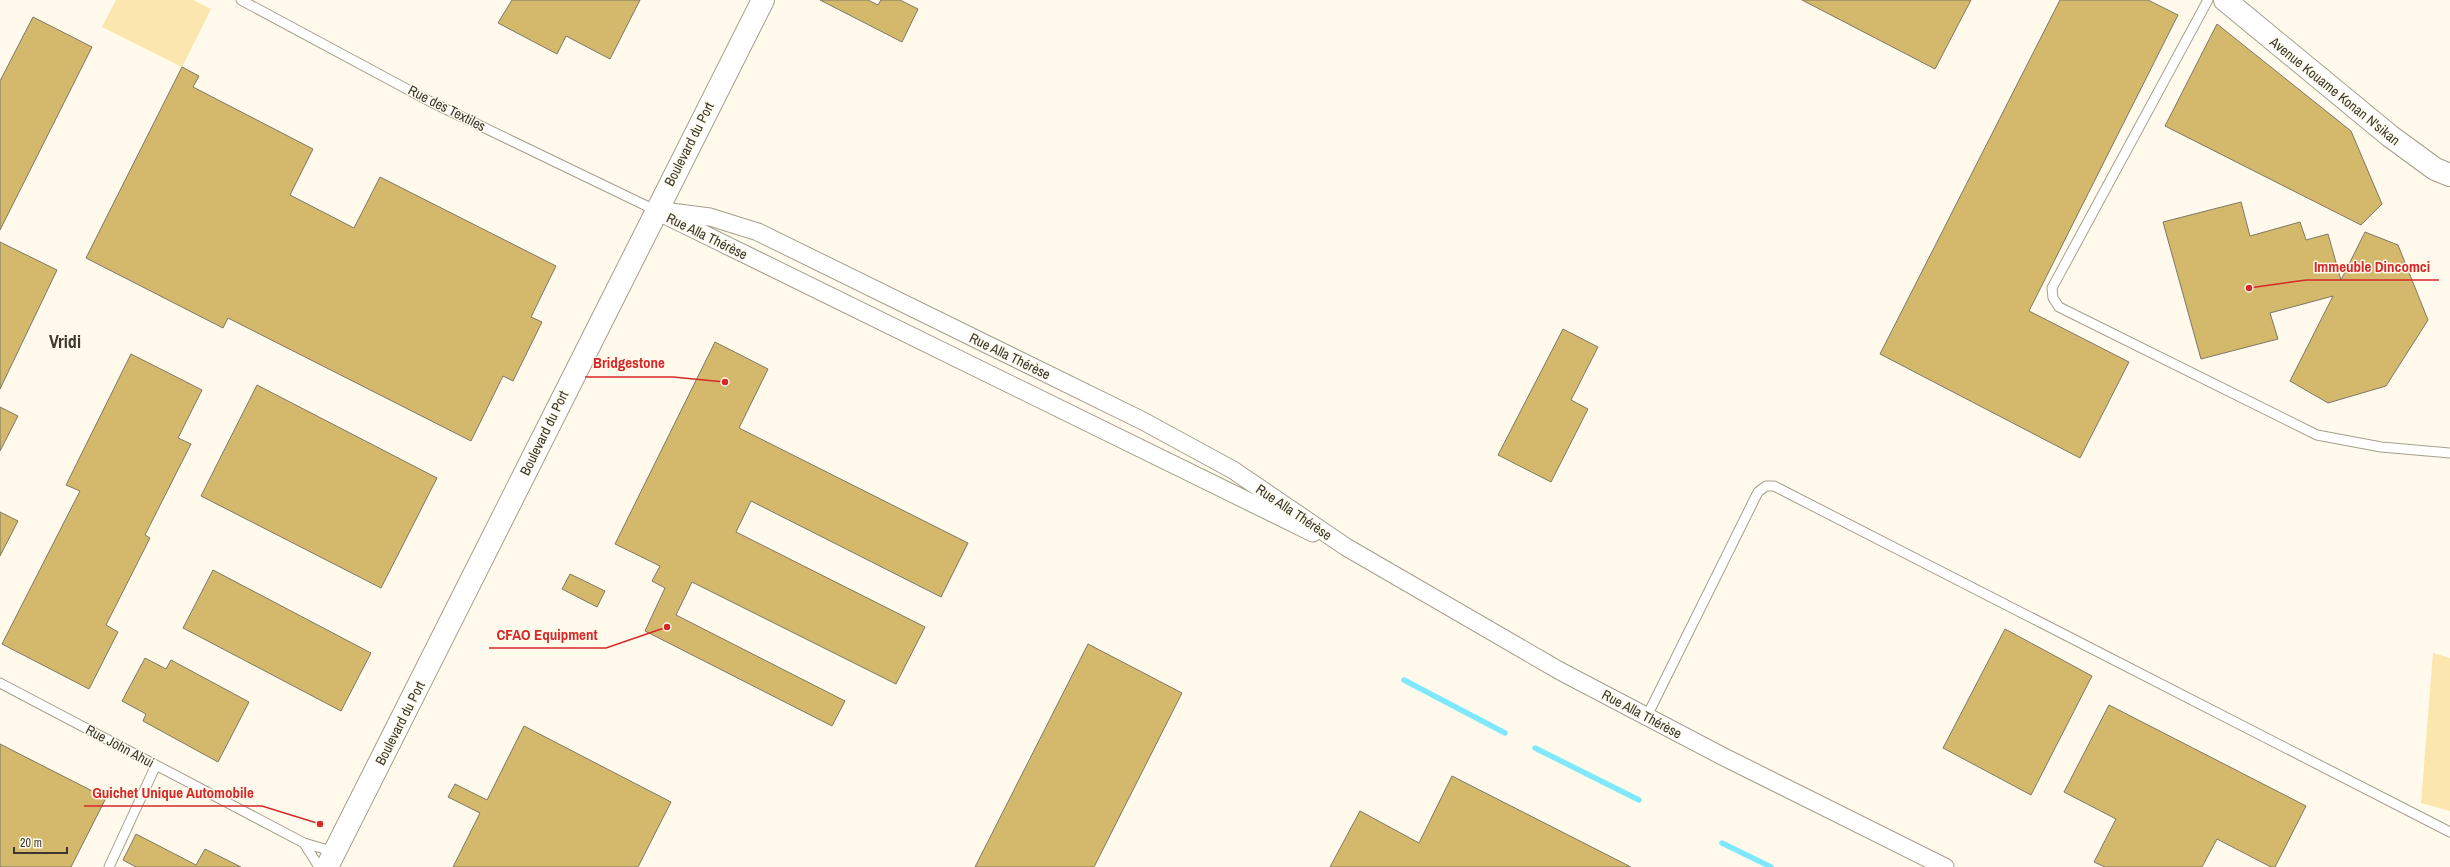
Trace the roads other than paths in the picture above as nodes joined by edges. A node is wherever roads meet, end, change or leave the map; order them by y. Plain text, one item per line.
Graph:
1 (241, 0) edge
2 (763, 0) edge
3 (2208, 0) edge
4 (2225, 0) edge
5 (2450, 175) edge
6 (655, 210) junction
7 (2450, 454) edge
8 (1346, 547) junction
9 (0, 683) edge
10 (1647, 716) junction
11 (156, 765) junction
12 (2450, 832) edge
13 (304, 843) junction
14 (331, 859) edge
15 (109, 867) edge
16 (319, 867) edge
17 (1945, 867) edge

1 - 6 lane, Rue des Textiles
2 - 6 main road, Boulevard du Port
3 - 7 lane
4 - 5 main road, Avenue Kouame Konan N'sikan
6 - 8 street, Rue Alla Thérèse
6 - 8 street, Rue Alla Thérèse
6 - 14 main road, Boulevard du Port
8 - 10 street, Rue Alla Thérèse
9 - 11 lane, Rue John Ahui
10 - 12 lane
10 - 17 street, Rue Alla Thérèse
11 - 13 lane, Rue John Ahui
11 - 15 lane
13 - 14 lane, Rue John Ahui
13 - 16 lane

